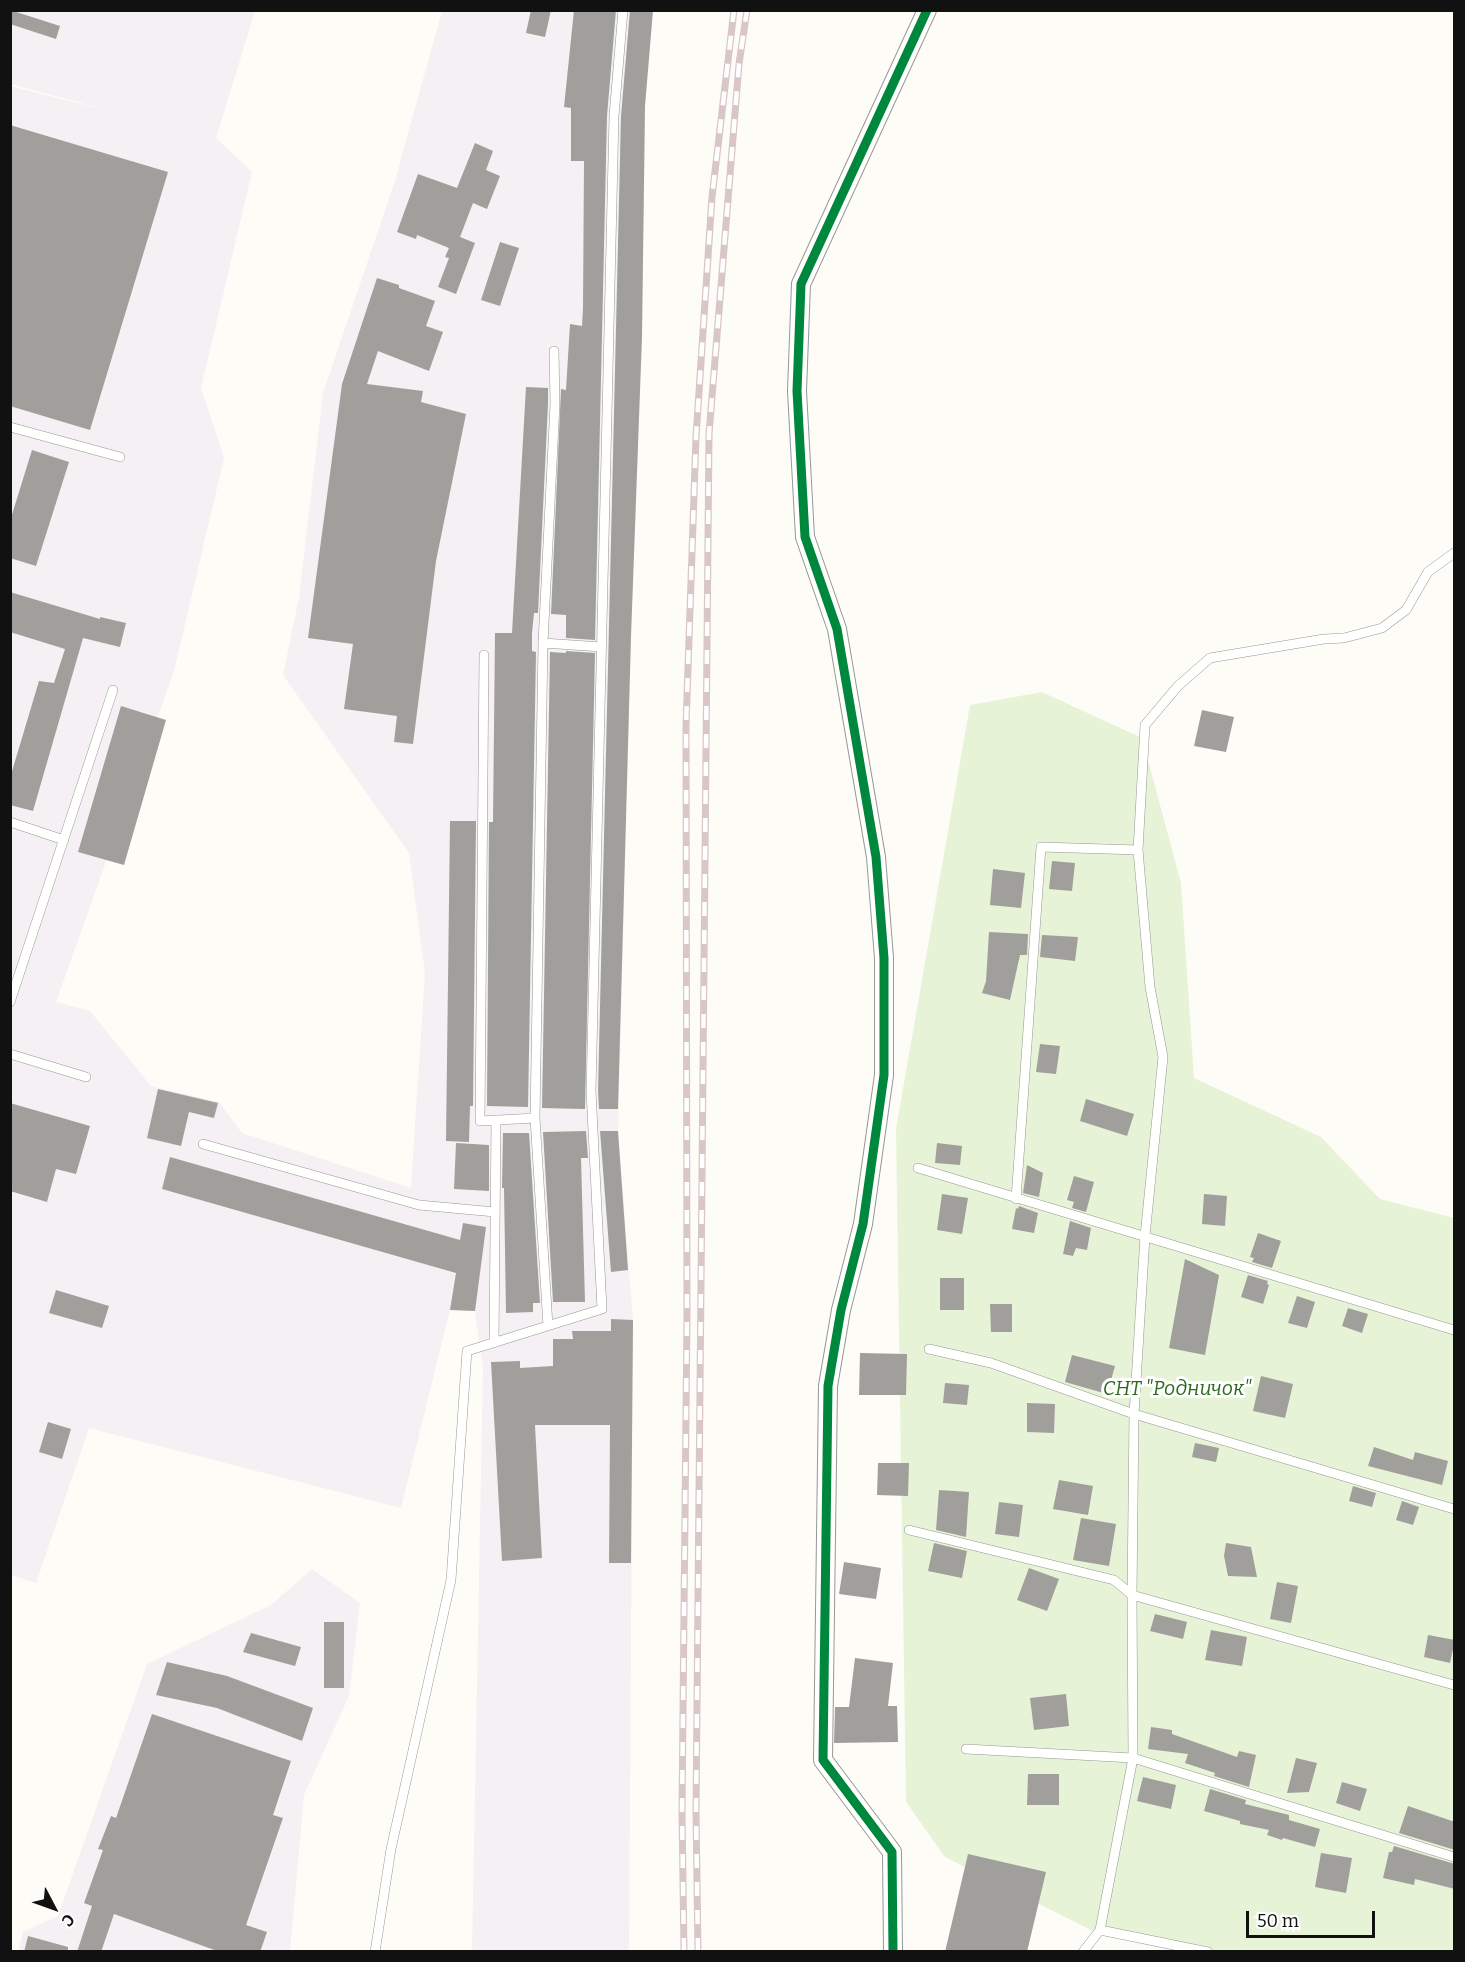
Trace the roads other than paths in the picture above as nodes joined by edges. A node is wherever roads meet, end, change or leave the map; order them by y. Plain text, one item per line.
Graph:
1 (623, 10) edge
2 (927, 10) edge
3 (554, 351) dead end
4 (10, 427) edge
5 (120, 457) dead end
6 (1455, 554) edge
7 (543, 643) junction
8 (602, 647) junction
9 (484, 655) dead end
10 (113, 690) dead end
11 (10, 822) edge
12 (64, 840) junction
13 (1138, 850) junction
14 (10, 1002) edge
15 (10, 1054) edge
16 (86, 1077) dead end
17 (535, 1118) junction
18 (496, 1120) junction
19 (203, 1143) dead end
20 (918, 1168) dead end
21 (1016, 1199) junction
22 (495, 1212) junction
23 (1145, 1236) junction
24 (548, 1326) junction
25 (1455, 1330) edge
26 (494, 1343) junction
27 (929, 1349) dead end
28 (1134, 1414) junction
29 (1455, 1509) edge
30 (909, 1530) dead end
31 (1132, 1595) junction
32 (1455, 1685) edge
33 (966, 1749) dead end
34 (1133, 1758) junction
35 (1455, 1857) edge
36 (1100, 1930) junction
37 (375, 1952) edge
38 (893, 1952) edge
39 (1083, 1952) edge
40 (1208, 1952) edge

1 - 8 lane
2 - 38 street
3 - 7 lane
4 - 5 lane
6 - 13 lane
7 - 8 lane
7 - 17 lane
8 - 24 lane
9 - 18 lane
10 - 12 lane
11 - 12 lane
12 - 14 lane
13 - 21 lane
13 - 23 lane
15 - 16 lane
17 - 18 lane
17 - 24 lane
18 - 22 lane
19 - 22 lane
20 - 21 lane
21 - 23 lane
22 - 26 lane
23 - 25 lane
23 - 28 lane
24 - 26 lane
26 - 37 lane
27 - 28 lane
28 - 29 lane
28 - 31 lane
30 - 31 lane
31 - 32 lane
31 - 34 lane
33 - 34 lane
34 - 35 lane
34 - 36 lane
36 - 39 lane
36 - 40 lane

